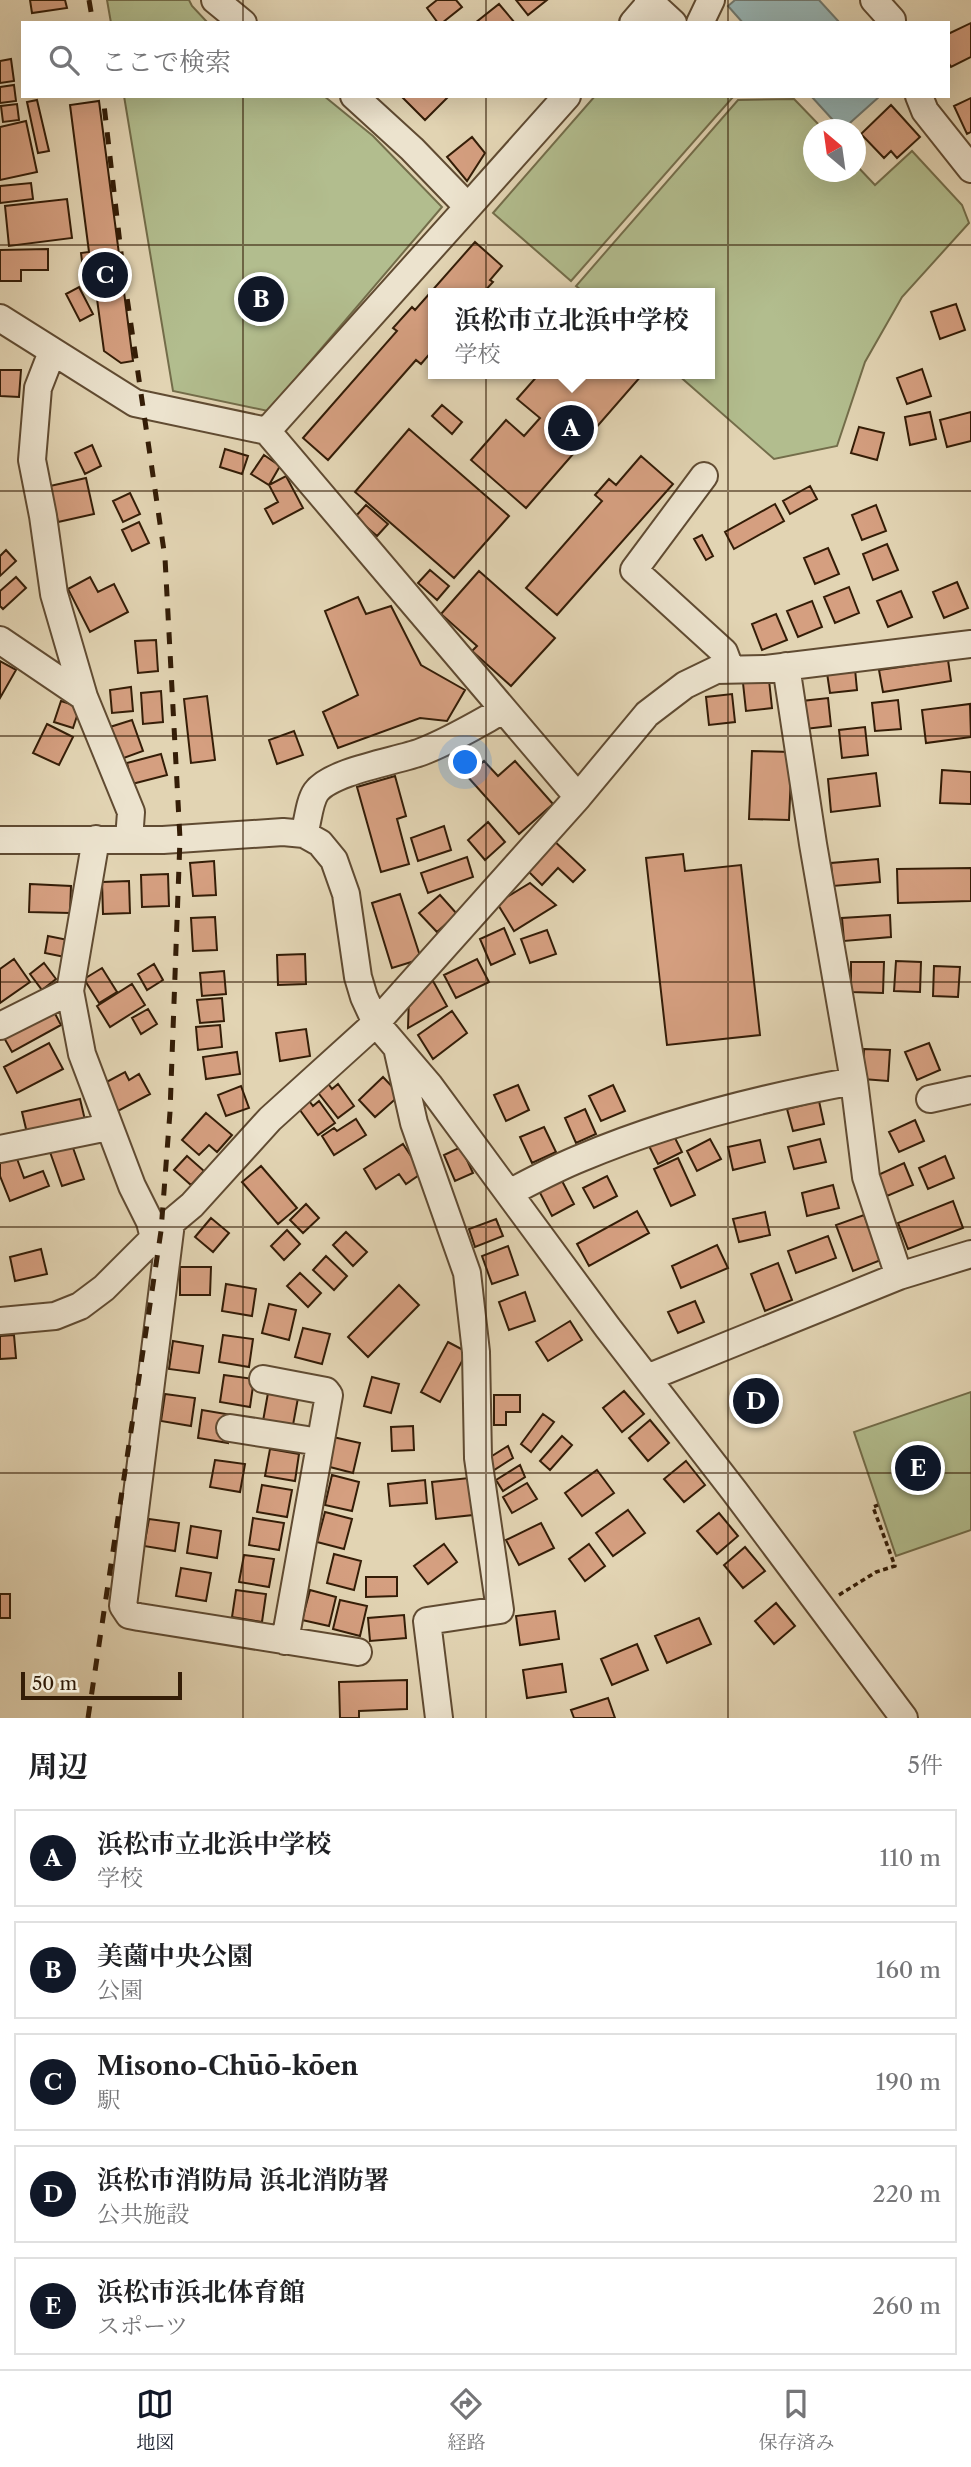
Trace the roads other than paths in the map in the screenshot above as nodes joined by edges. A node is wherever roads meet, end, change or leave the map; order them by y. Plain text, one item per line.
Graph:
1 (215, 0) edge
2 (711, 0) edge
3 (874, 0) edge
4 (650, 1) edge
5 (890, 14) edge
6 (241, 21) edge
7 (635, 21) edge
8 (671, 21) edge
9 (701, 21) edge
10 (356, 98) edge
11 (565, 98) edge
12 (920, 98) edge
13 (969, 161) edge
14 (468, 207) junction
15 (0, 318) edge
16 (52, 352) junction
17 (267, 431) junction
18 (704, 476) dead end
19 (0, 640) edge
20 (971, 645) edge
21 (786, 666) junction
22 (730, 668) junction
23 (84, 697) junction
24 (503, 710) junction
25 (578, 797) junction
26 (304, 834) junction
27 (96, 839) junction
28 (0, 840) edge
29 (129, 840) junction
30 (70, 991) junction
31 (376, 1023) junction
32 (0, 1026) edge
33 (396, 1046) junction
34 (854, 1081) junction
35 (971, 1090) edge
36 (930, 1099) dead end
37 (108, 1127) junction
38 (0, 1149) edge
39 (509, 1193) junction
40 (162, 1230) junction
41 (971, 1254) edge
42 (899, 1276) junction
43 (0, 1321) edge
44 (647, 1378) junction
45 (263, 1379) dead end
46 (230, 1428) dead end
47 (320, 1442) junction
48 (285, 1641) junction
49 (358, 1652) dead end
50 (439, 1718) edge
51 (904, 1718) edge

1 - 6 street
2 - 9 street
3 - 5 street
4 - 7 street
4 - 8 street
10 - 14 street
11 - 14 street
12 - 13 street
14 - 17 street
15 - 16 street
16 - 17 street
16 - 23 street
17 - 24 street
18 - 22 street
19 - 23 street
20 - 21 street
21 - 22 street
21 - 34 street
22 - 25 street
23 - 29 street
24 - 25 street
24 - 26 street
25 - 31 street
26 - 29 street
26 - 31 street
27 - 28 street
27 - 29 street
27 - 30 street
30 - 32 street
30 - 37 street
31 - 33 street
31 - 40 street
33 - 39 street
33 - 50 street
34 - 39 street
34 - 42 street
35 - 36 street
37 - 38 street
37 - 40 street
39 - 44 street
40 - 43 street
40 - 48 street
41 - 42 street
42 - 44 street
44 - 51 street
45 - 47 street
46 - 47 street
47 - 48 street
48 - 49 street

